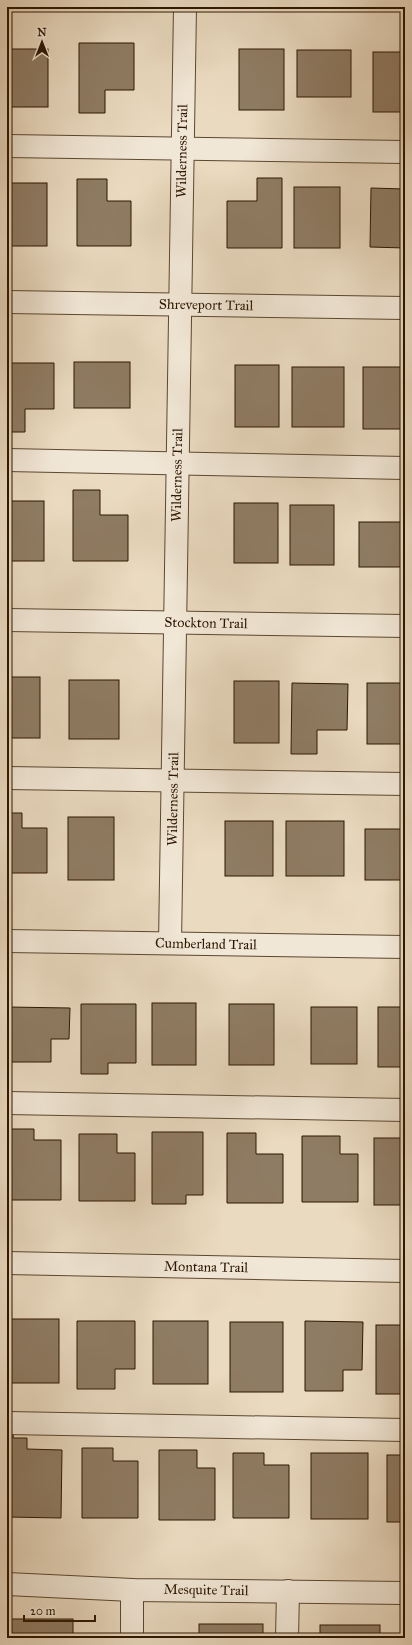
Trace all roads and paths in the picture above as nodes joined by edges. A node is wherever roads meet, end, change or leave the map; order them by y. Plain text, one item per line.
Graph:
1 (185, 7) edge
2 (7, 146) edge
3 (182, 149) junction
4 (405, 152) edge
5 (7, 302) edge
6 (179, 305) junction
7 (405, 308) edge
8 (7, 460) edge
9 (177, 463) junction
10 (405, 468) edge
11 (7, 620) edge
12 (175, 622) junction
13 (405, 626) edge
14 (7, 778) edge
15 (173, 781) junction
16 (405, 784) edge
17 (7, 941) edge
18 (170, 943) junction
19 (405, 947) edge
20 (7, 1103) edge
21 (405, 1110) edge
22 (7, 1263) edge
23 (405, 1270) edge
24 (7, 1423) edge
25 (405, 1430) edge
26 (7, 1584) edge
27 (132, 1590) junction
28 (288, 1591) junction
29 (405, 1593) edge
30 (132, 1638) edge
31 (287, 1638) edge

1 - 3 street, Wilderness Trail
2 - 3 street
3 - 4 street
3 - 6 street, Wilderness Trail
5 - 6 street, Shreveport Trail
6 - 7 street, Shreveport Trail
6 - 9 street, Wilderness Trail
8 - 9 street
9 - 10 street
9 - 12 street, Wilderness Trail
11 - 12 street, Stockton Trail
12 - 13 street, Stockton Trail
12 - 15 street, Wilderness Trail
14 - 15 street
15 - 16 street
15 - 18 street, Wilderness Trail
17 - 18 street, Cumberland Trail
18 - 19 street, Cumberland Trail
20 - 21 street
22 - 23 street, Montana Trail
24 - 25 street
26 - 27 street, Mesquite Trail
27 - 28 street, Mesquite Trail
27 - 30 street
28 - 29 street, Mesquite Trail
28 - 31 street

